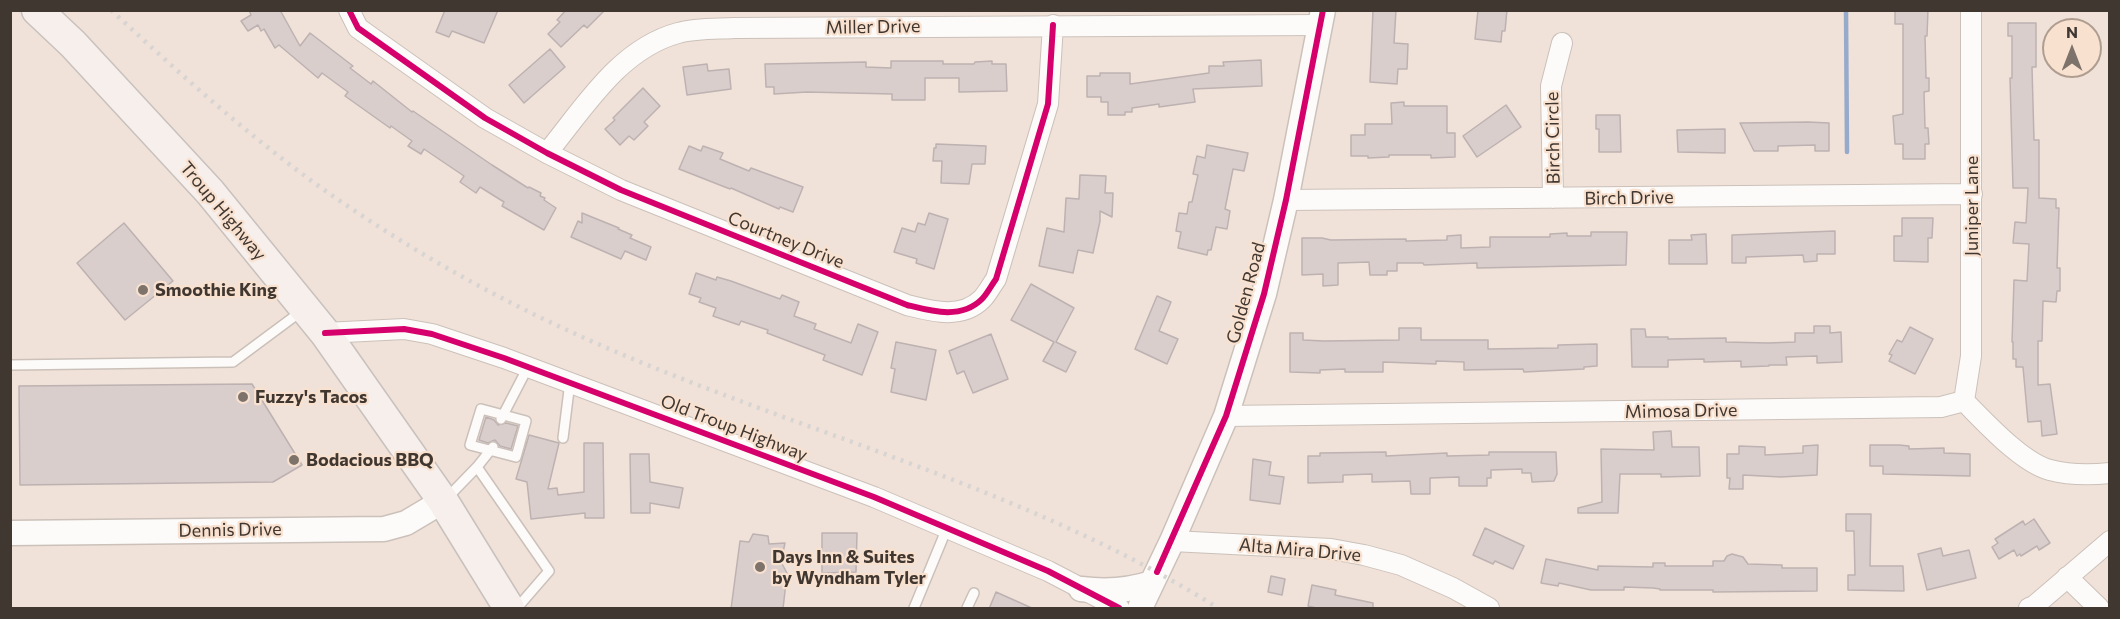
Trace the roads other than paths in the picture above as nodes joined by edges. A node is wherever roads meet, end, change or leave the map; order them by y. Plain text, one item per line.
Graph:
1 (37, 10) edge
2 (349, 10) edge
3 (1971, 10) edge
4 (1322, 18) edge
5 (734, 19) edge
6 (1053, 25) junction
7 (1563, 43) dead end
8 (547, 153) junction
9 (1972, 195) junction
10 (1553, 198) junction
11 (1286, 200) junction
12 (304, 309) junction
13 (325, 333) junction
14 (10, 365) edge
15 (528, 367) junction
16 (570, 382) junction
17 (1964, 401) junction
18 (1226, 416) junction
19 (502, 417) junction
20 (563, 438) dead end
21 (493, 448) junction
22 (477, 467) junction
23 (2109, 473) edge
24 (443, 501) junction
25 (947, 528) junction
26 (10, 532) edge
27 (1172, 541) junction
28 (2109, 541) edge
29 (2067, 578) junction
30 (1152, 583) junction
31 (1081, 588) junction
32 (974, 593) dead end
33 (509, 609) edge
34 (517, 609) edge
35 (914, 609) edge
36 (967, 609) edge
37 (1119, 609) edge
38 (1140, 609) edge
39 (1489, 609) edge
40 (2029, 609) edge
41 (2099, 609) edge

1 - 12 main road, Troup Highway
2 - 8 street, Courtney Drive
3 - 9 street, Juniper Lane
4 - 6 street, Miller Drive
4 - 11 street, Golden Road
5 - 6 street, Miller Drive
5 - 8 street, Miller Drive
6 - 8 street, Courtney Drive
7 - 10 street, Birch Circle
9 - 10 street, Birch Drive
9 - 17 street, Juniper Lane
10 - 11 street, Birch Drive
11 - 18 street, Golden Road
12 - 13 main road, Troup Highway
12 - 14 lane
13 - 15 street, Old Troup Highway
13 - 24 main road, Troup Highway
15 - 16 street, Old Troup Highway
15 - 19 lane
16 - 20 lane
16 - 25 street, Old Troup Highway
17 - 18 street, Mimosa Drive
17 - 23 street
18 - 27 street, Golden Road
19 - 21 lane
19 - 21 lane
21 - 22 lane
22 - 24 lane
22 - 34 lane
24 - 26 street, Dennis Drive
24 - 33 main road, Troup Highway
25 - 31 street, Old Troup Highway
25 - 35 lane
27 - 30 street, Golden Road
27 - 39 street, Alta Mira Drive
28 - 29 street
29 - 40 street
29 - 41 street
30 - 31 street
30 - 38 street, Golden Road
31 - 37 street, Old Troup Highway
32 - 36 lane

